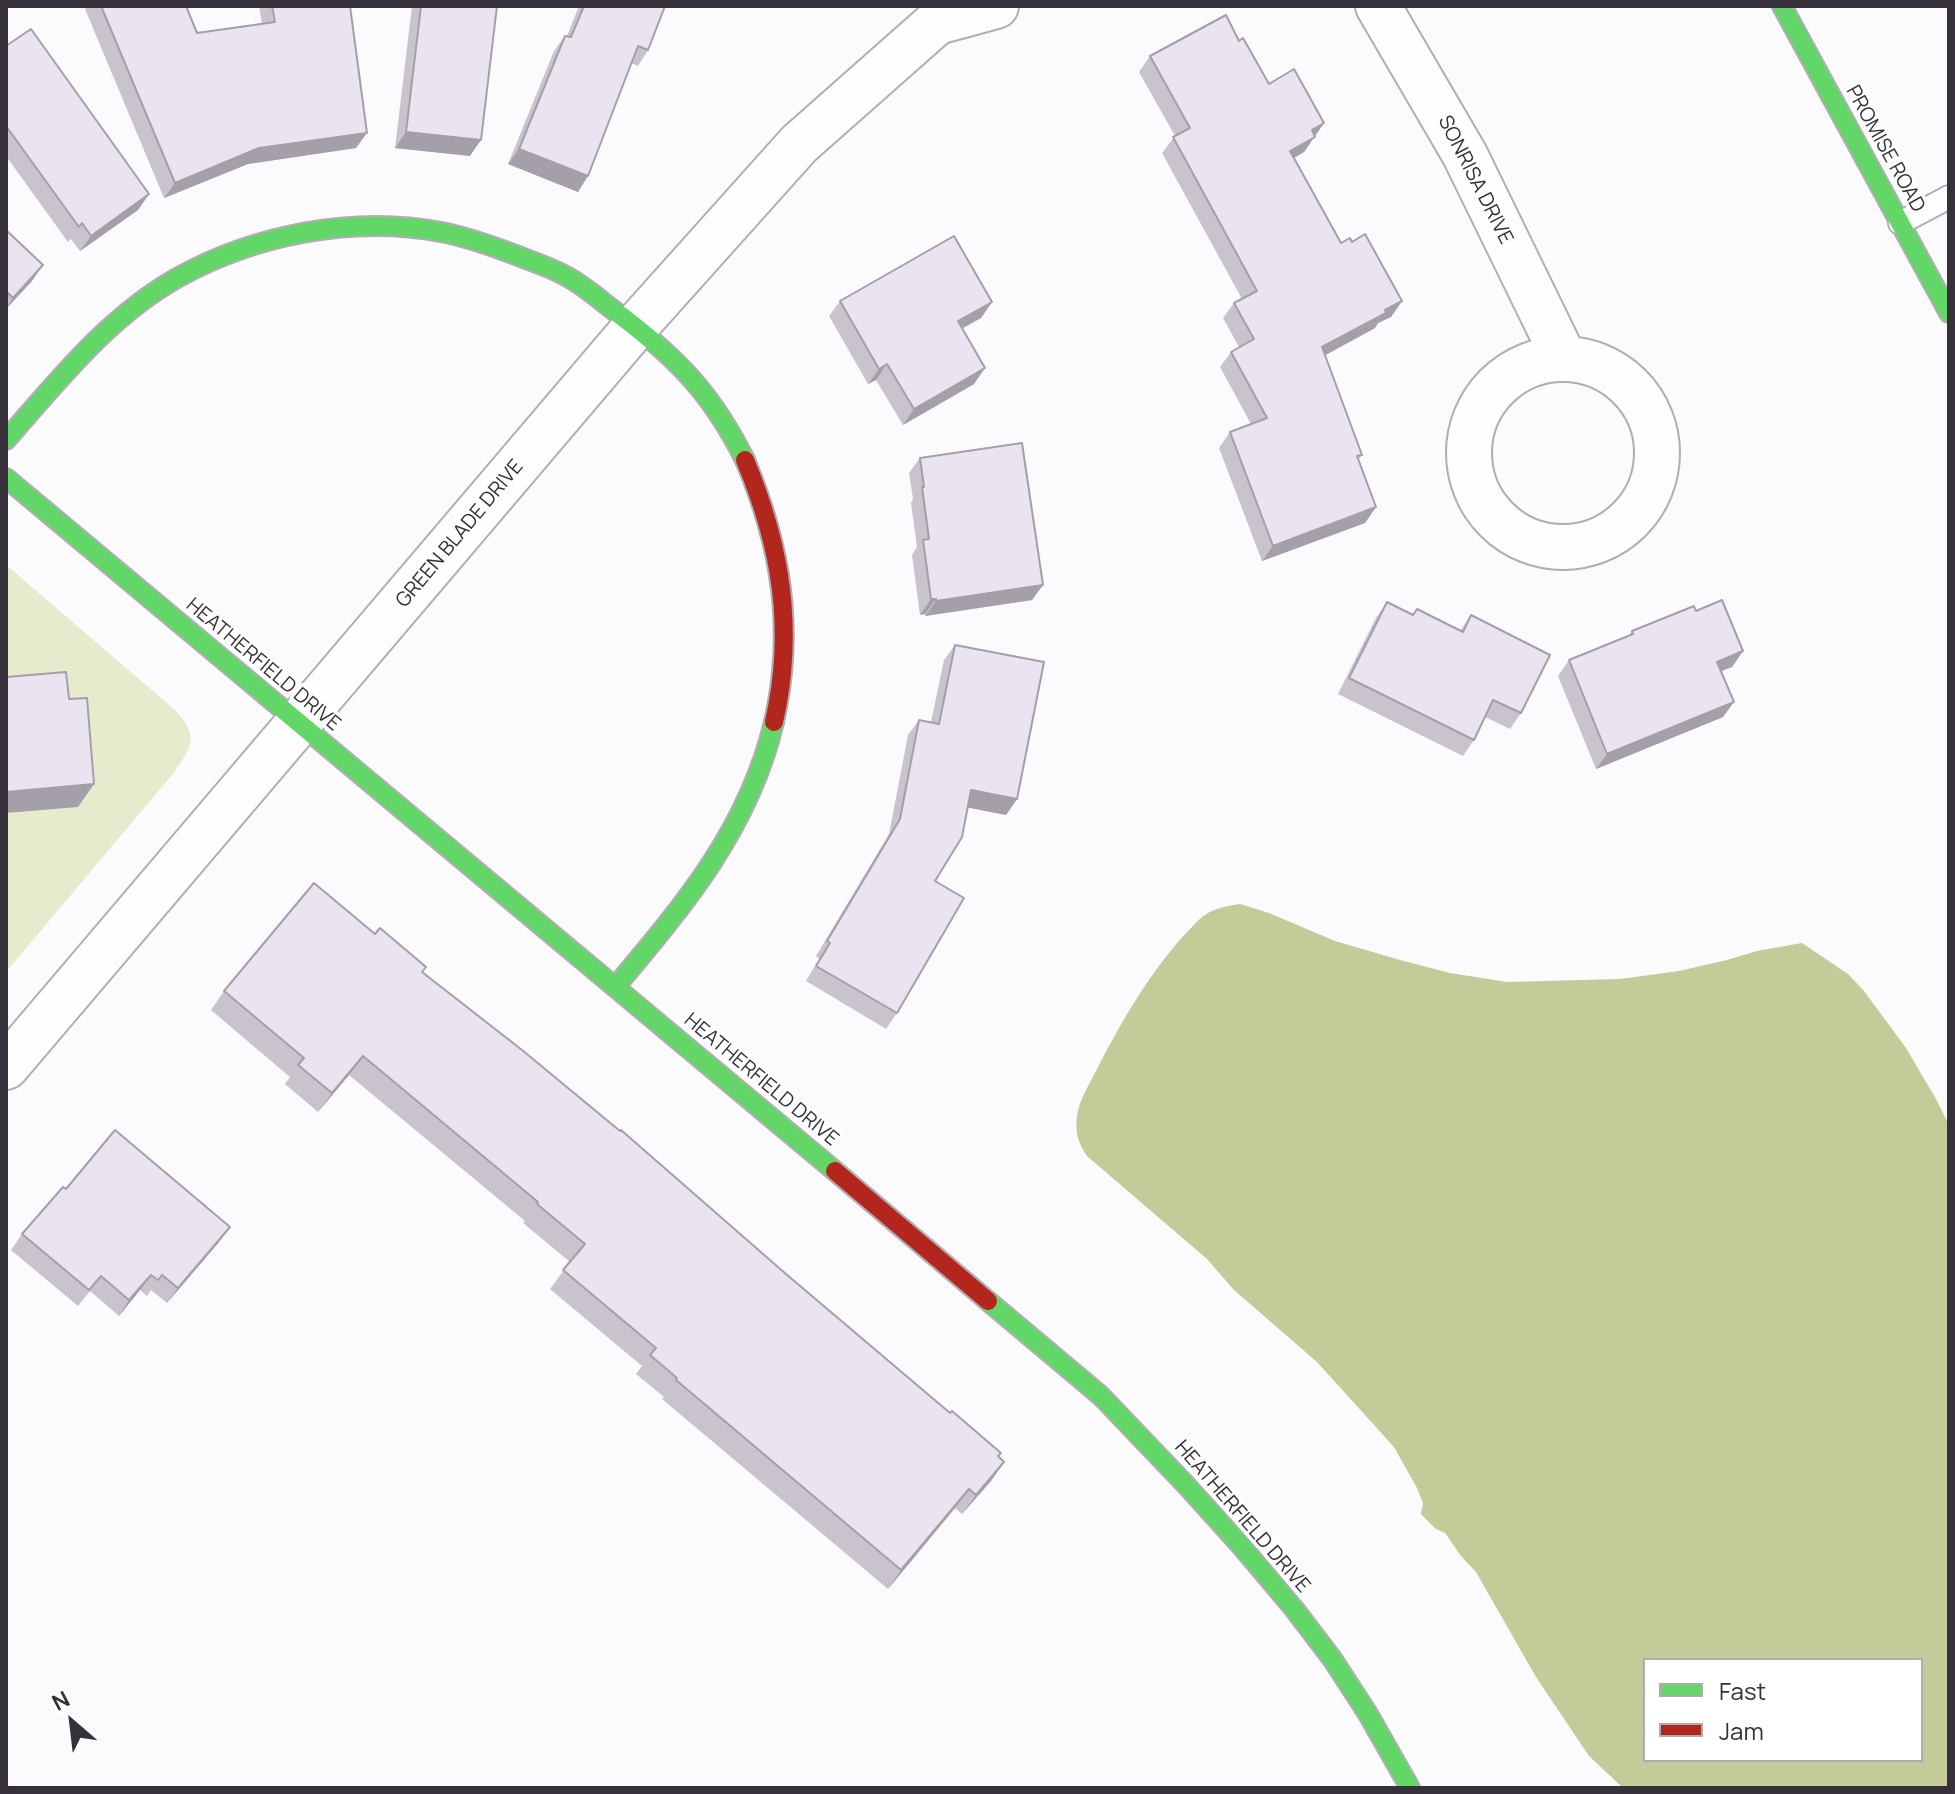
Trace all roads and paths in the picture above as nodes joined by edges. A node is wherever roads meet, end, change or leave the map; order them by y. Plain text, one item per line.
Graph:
1 (996, 6) edge
2 (1378, 6) edge
3 (1782, 6) edge
4 (938, 11) edge
5 (1949, 197) edge
6 (1900, 223) junction
7 (1949, 313) edge
8 (636, 326) junction
9 (1564, 358) junction
10 (6, 440) edge
11 (6, 478) edge
12 (299, 724) junction
13 (616, 986) junction
14 (6, 1067) edge
15 (1410, 1788) edge

1 - 4 street, GREEN BLADE DRIVE
2 - 9 street, SONRISA DRIVE
3 - 6 street, PROMISE ROAD
4 - 8 street, GREEN BLADE DRIVE
5 - 6 lane
6 - 7 street, PROMISE ROAD
8 - 10 street
8 - 12 street, GREEN BLADE DRIVE
8 - 13 street
9 - 9 street
11 - 12 street, HEATHERFIELD DRIVE
12 - 13 street, HEATHERFIELD DRIVE
12 - 14 street, GREEN BLADE DRIVE
13 - 15 street, HEATHERFIELD DRIVE

